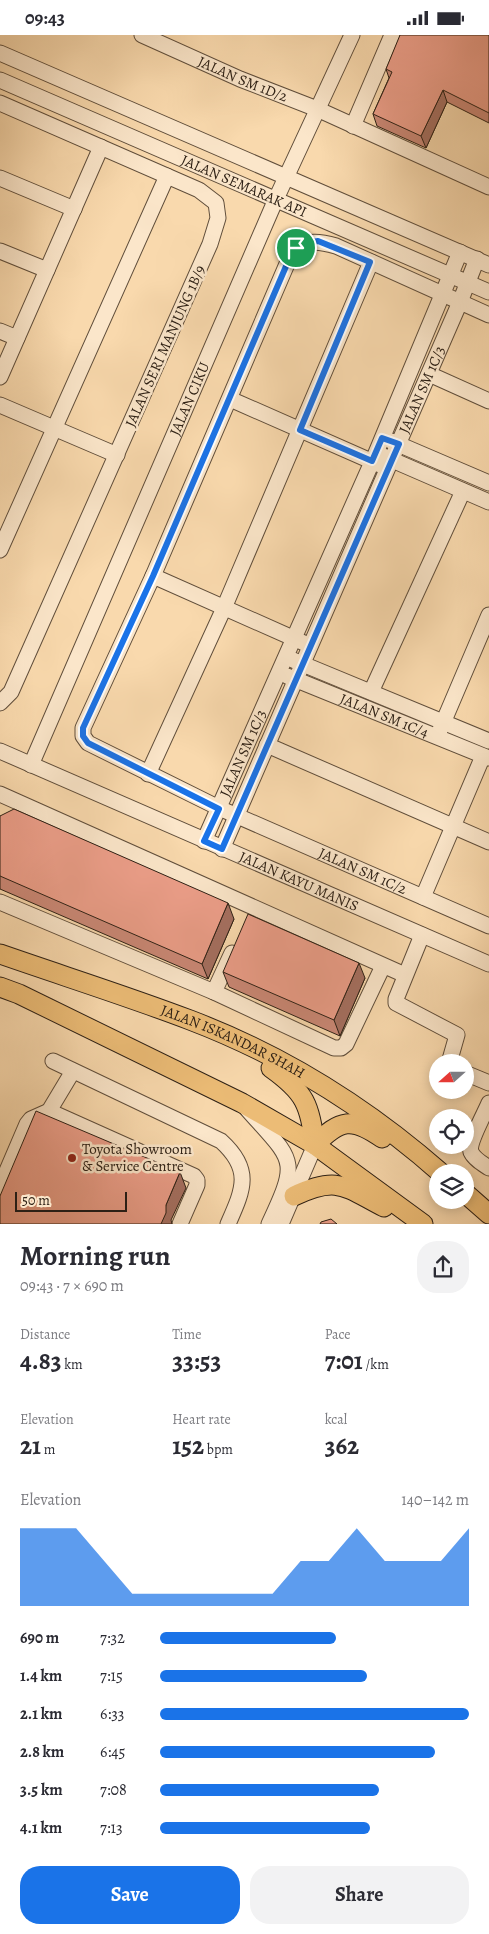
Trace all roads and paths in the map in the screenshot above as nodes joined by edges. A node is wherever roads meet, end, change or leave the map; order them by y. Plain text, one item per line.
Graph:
1 (142, 35) edge
2 (352, 35) edge
3 (392, 35) edge
4 (0, 53) edge
5 (0, 80) edge
6 (0, 103) edge
7 (318, 109) junction
8 (352, 125) junction
9 (101, 147) junction
10 (167, 176) junction
11 (0, 178) edge
12 (286, 179) junction
13 (487, 181) edge
14 (276, 199) junction
15 (74, 209) junction
16 (0, 251) edge
17 (460, 252) junction
18 (370, 262) junction
19 (483, 262) edge
20 (47, 270) junction
21 (450, 275) junction
22 (468, 283) junction
23 (489, 292) edge
24 (443, 295) junction
25 (460, 303) junction
26 (489, 315) edge
27 (0, 331) edge
28 (17, 338) junction
29 (429, 374) junction
30 (0, 377) edge
31 (230, 399) junction
32 (489, 401) edge
33 (0, 405) edge
34 (55, 429) junction
35 (300, 430) junction
36 (382, 438) junction
37 (399, 444) junction
38 (116, 455) junction
39 (374, 457) junction
40 (390, 464) junction
41 (489, 483) edge
42 (463, 491) junction
43 (489, 502) edge
44 (0, 550) edge
45 (153, 576) junction
46 (224, 608) junction
47 (488, 619) edge
48 (295, 638) junction
49 (310, 646) junction
50 (287, 657) junction
51 (302, 664) junction
52 (280, 673) junction
53 (295, 679) junction
54 (371, 692) junction
55 (1, 703) edge
56 (443, 722) junction
57 (437, 736) junction
58 (489, 741) edge
59 (267, 745) junction
60 (0, 751) edge
61 (486, 757) edge
62 (31, 765) junction
63 (148, 774) junction
64 (0, 795) edge
65 (219, 809) junction
66 (237, 815) junction
67 (453, 827) junction
68 (204, 841) junction
69 (489, 842) edge
70 (222, 849) junction
71 (423, 897) junction
72 (0, 902) edge
73 (253, 906) junction
74 (245, 923) edge
75 (489, 926) edge
76 (422, 935) junction
77 (237, 941) edge
78 (0, 954) edge
79 (489, 964) edge
80 (383, 966) junction
81 (406, 975) junction
82 (0, 987) edge
83 (214, 992) junction
84 (190, 1020) junction
85 (452, 1054) edge
86 (53, 1061) dead end
87 (74, 1071) junction
88 (474, 1077) edge
89 (489, 1083) edge
90 (242, 1103) junction
91 (489, 1103) edge
92 (49, 1111) junction
93 (315, 1145) junction
94 (431, 1164) edge
95 (489, 1168) edge
96 (429, 1172) edge
97 (0, 1187) edge
98 (294, 1195) junction
99 (474, 1201) edge
100 (474, 1205) edge
101 (489, 1215) edge
102 (180, 1224) edge
103 (228, 1224) edge
104 (268, 1224) edge
105 (281, 1224) edge
106 (416, 1224) edge
107 (423, 1224) edge

1 - 7 street, JALAN SM 1D/2
2 - 7 street, JALAN CIKU
3 - 8 street
4 - 12 street, JALAN SEMARAK API
5 - 14 street, JALAN SEMARAK API
6 - 9 street, JALAN SERI MANJUNG 1B/9
7 - 8 street, JALAN SM 1D/2
7 - 12 street, JALAN CIKU
8 - 13 street, JALAN SM 1D/2
9 - 10 street, JALAN SERI MANJUNG 1B/9
9 - 15 street
10 - 34 street
10 - 38 street, JALAN SERI MANJUNG 1B/9
11 - 15 street
12 - 14 street, JALAN CIKU
12 - 17 street, JALAN SEMARAK API
14 - 21 street, JALAN SEMARAK API
14 - 62 street, JALAN CIKU
15 - 20 street
16 - 20 street
17 - 19 street, JALAN SEMARAK API
17 - 21 street, JALAN SM 1C/3
18 - 24 street, JALAN SM 1C/2
18 - 31 street, JALAN SM 1C/2
18 - 35 street
19 - 22 street, JALAN SM 1C/3
20 - 28 street
21 - 22 street, JALAN SEMARAK API
21 - 24 street, JALAN SM 1C/3
22 - 23 street, JALAN SEMARAK API
22 - 25 street, JALAN SM 1C/3
24 - 25 street, JALAN SM 1C/2
24 - 36 street, JALAN SM 1C/3
25 - 26 street, JALAN SM 1C/2
25 - 29 street, JALAN SM 1C/3
27 - 28 street
28 - 30 street
29 - 32 street
29 - 37 street, JALAN SM 1C/3
31 - 35 street
31 - 45 street, JALAN SM 1C/2
33 - 34 street
34 - 38 street
34 - 44 street
35 - 39 street
35 - 46 street
36 - 37 street
36 - 39 street, JALAN SM 1C/3
37 - 40 street, JALAN SM 1C/3
37 - 41 street
38 - 55 street, JALAN SERI MANJUNG 1B/9
39 - 40 street
39 - 48 street, JALAN SM 1C/3
40 - 42 street
40 - 49 street, JALAN SM 1C/3
42 - 43 street
42 - 54 street
45 - 46 street
45 - 63 street, JALAN SM 1C/2
46 - 48 street
46 - 63 street
47 - 56 street
48 - 49 street
48 - 50 street, JALAN SM 1C/3
49 - 51 street, JALAN SM 1C/3
50 - 51 street, JALAN SM 1C/4
50 - 52 street, JALAN SM 1C/3
51 - 53 street, JALAN SM 1C/3
51 - 54 street, JALAN SM 1C/4
52 - 53 street, JALAN SM 1C/4
52 - 65 street, JALAN SM 1C/3
53 - 57 street, JALAN SM 1C/4
53 - 59 street, JALAN SM 1C/3
54 - 56 street, JALAN SM 1C/4
56 - 57 street
56 - 58 street, JALAN SM 1C/4
57 - 61 street, JALAN SM 1C/4
59 - 66 street, JALAN SM 1C/3
59 - 67 street
60 - 62 street, JALAN KAYU MANIS
61 - 67 street
62 - 68 street, JALAN KAYU MANIS
63 - 65 street, JALAN SM 1C/2
64 - 73 street
65 - 66 street, JALAN SM 1C/2
65 - 68 street, JALAN SM 1C/3
66 - 70 street, JALAN SM 1C/3
66 - 71 street, JALAN SM 1C/2
67 - 69 street
67 - 71 street
68 - 70 street, JALAN KAYU MANIS
70 - 76 street, JALAN KAYU MANIS
71 - 75 street, JALAN SM 1C/2
72 - 83 street
73 - 74 street
73 - 80 street
76 - 79 street, JALAN KAYU MANIS
76 - 81 street
77 - 83 street
78 - 84 main road, JALAN ISKANDAR SHAH
80 - 81 street
80 - 83 street
81 - 85 street
82 - 90 main road
84 - 93 main road
84 - 94 main road, JALAN ISKANDAR SHAH
86 - 87 street
87 - 92 street
87 - 103 street
88 - 89 street
90 - 93 main road
90 - 104 street
91 - 95 street
92 - 97 street
92 - 102 street
93 - 96 main road
93 - 98 street
93 - 107 main road
98 - 105 street
98 - 106 main road
99 - 101 main road
100 - 101 main road

